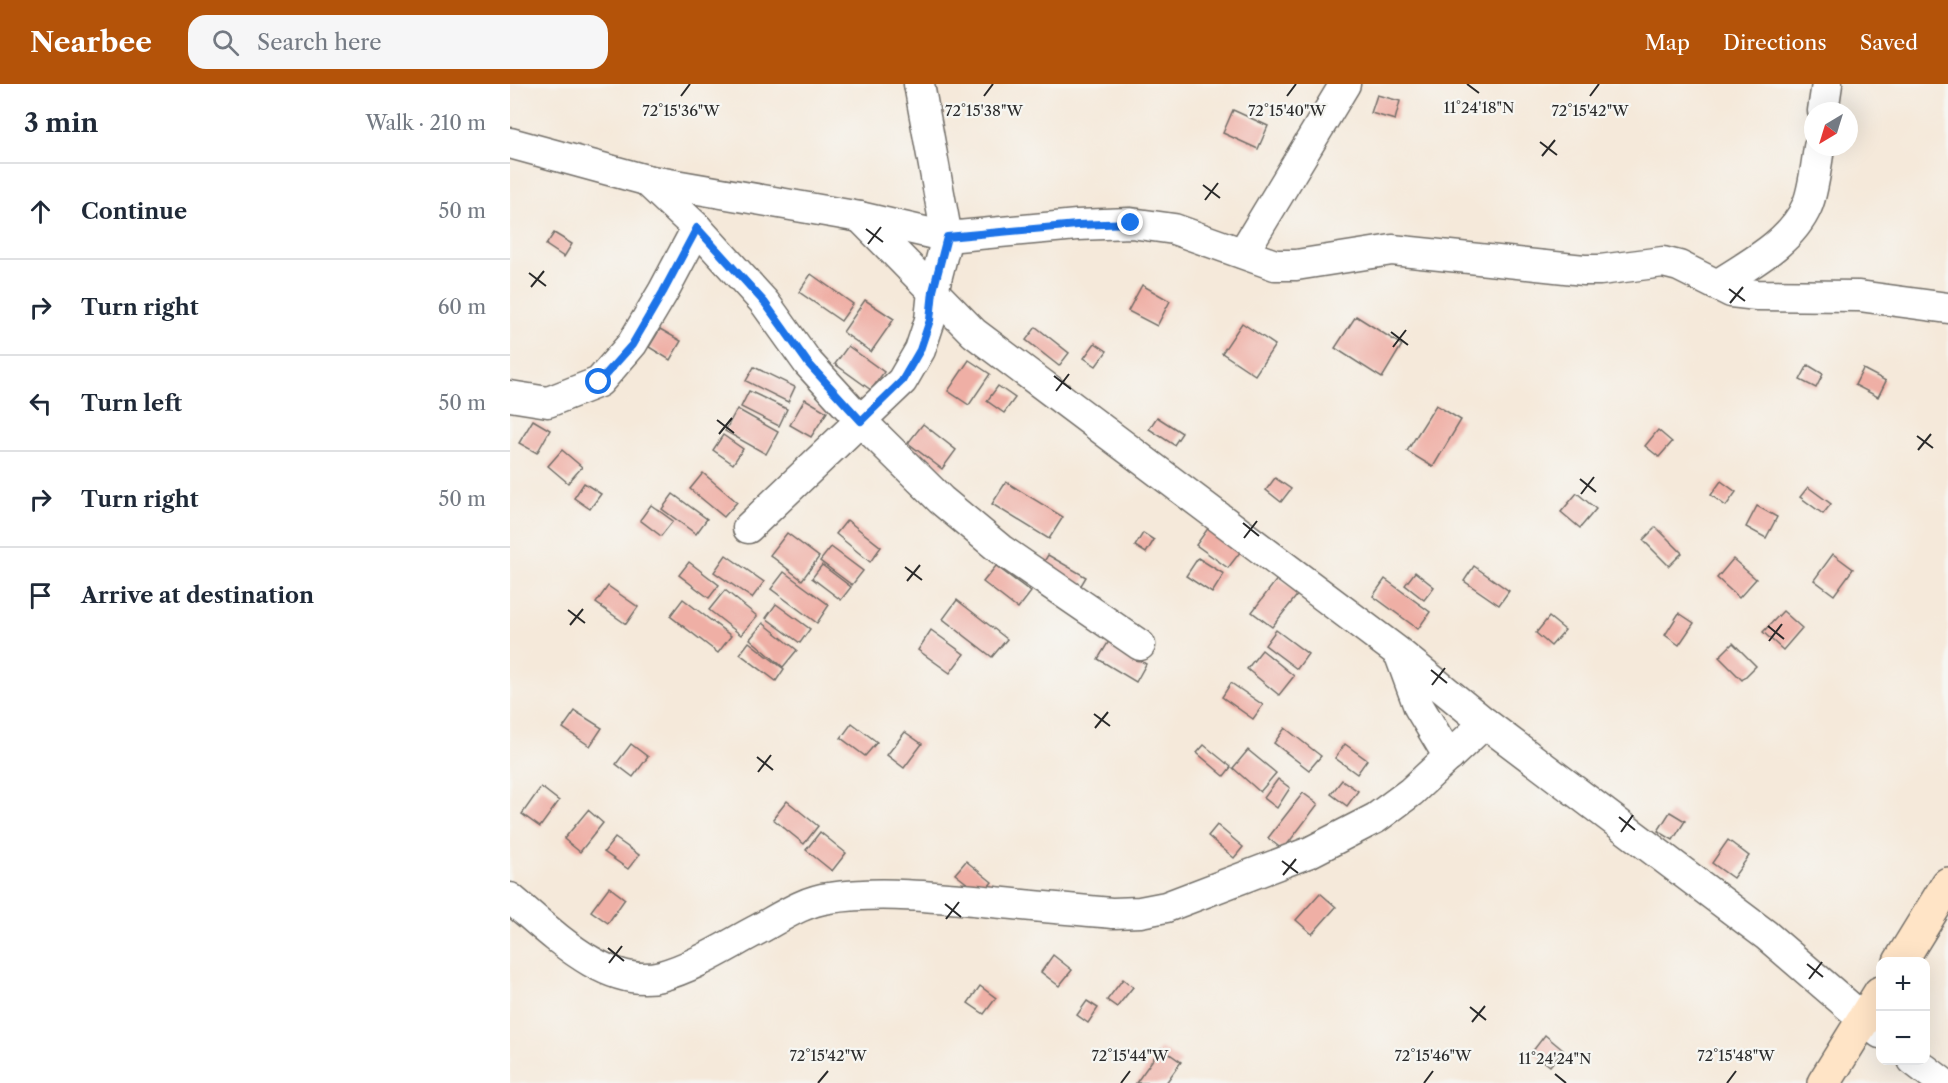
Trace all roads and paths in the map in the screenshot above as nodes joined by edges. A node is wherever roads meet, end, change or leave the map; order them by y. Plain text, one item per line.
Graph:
1 (919, 84) edge
2 (1345, 84) edge
3 (1827, 84) edge
4 (1825, 102) edge
5 (510, 144) edge
6 (1817, 156) edge
7 (646, 180) junction
8 (860, 217) junction
9 (697, 228) junction
10 (947, 237) junction
11 (1243, 253) junction
12 (1718, 285) junction
13 (933, 291) junction
14 (1948, 308) edge
15 (510, 396) edge
16 (861, 421) junction
17 (748, 528) dead end
18 (1140, 645) dead end
19 (1398, 652) junction
20 (1485, 723) junction
21 (1449, 757) junction
22 (1948, 884) edge
23 (510, 898) edge
24 (1903, 957) edge
25 (1875, 1015) edge
26 (1920, 1065) edge
27 (1824, 1083) edge
28 (1943, 1083) edge

1 - 10 street
2 - 11 street
3 - 4 street
5 - 7 street
6 - 12 street
7 - 8 street
7 - 9 street
8 - 10 street
8 - 13 street
9 - 15 street
9 - 16 street
10 - 11 street
10 - 13 street
11 - 12 street
12 - 14 street
13 - 16 street
13 - 19 street
16 - 17 street
16 - 18 street
19 - 20 street
19 - 21 street
20 - 21 street
20 - 25 street
21 - 23 street
22 - 24 street
25 - 27 street
26 - 28 street

